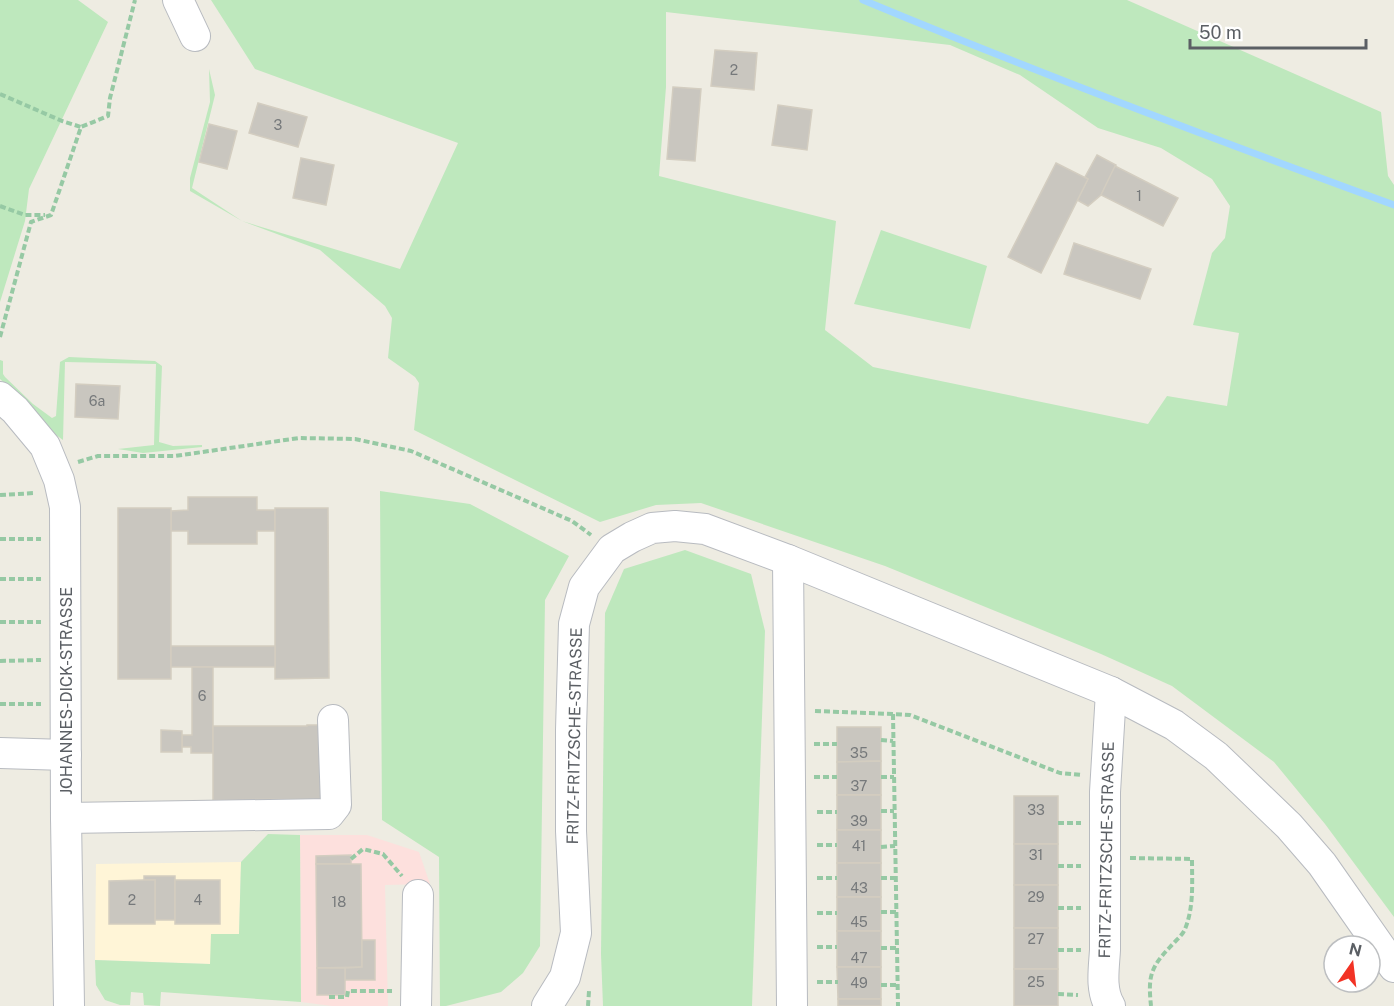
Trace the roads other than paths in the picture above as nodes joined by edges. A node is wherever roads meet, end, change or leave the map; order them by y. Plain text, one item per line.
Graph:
1 (178, 0) edge
2 (195, 36) dead end
3 (0, 397) edge
4 (788, 560) junction
5 (1110, 692) junction
6 (333, 720) dead end
7 (0, 753) edge
8 (66, 755) junction
9 (66, 818) junction
10 (418, 895) road end
11 (1394, 967) edge
12 (69, 1006) edge
13 (416, 1006) edge
14 (546, 1006) edge
15 (792, 1006) edge
16 (1110, 1006) edge

1 - 2 street
3 - 8 street, JOHANNES-DICK-STRASSE
4 - 5 street, FRITZ-FRITZSCHE-STRASSE
4 - 14 street, FRITZ-FRITZSCHE-STRASSE
4 - 15 street
5 - 11 street, FRITZ-FRITZSCHE-STRASSE
5 - 16 street, FRITZ-FRITZSCHE-STRASSE
6 - 9 street
7 - 8 street
8 - 9 street, JOHANNES-DICK-STRASSE
9 - 12 street, JOHANNES-DICK-STRASSE
10 - 13 street

